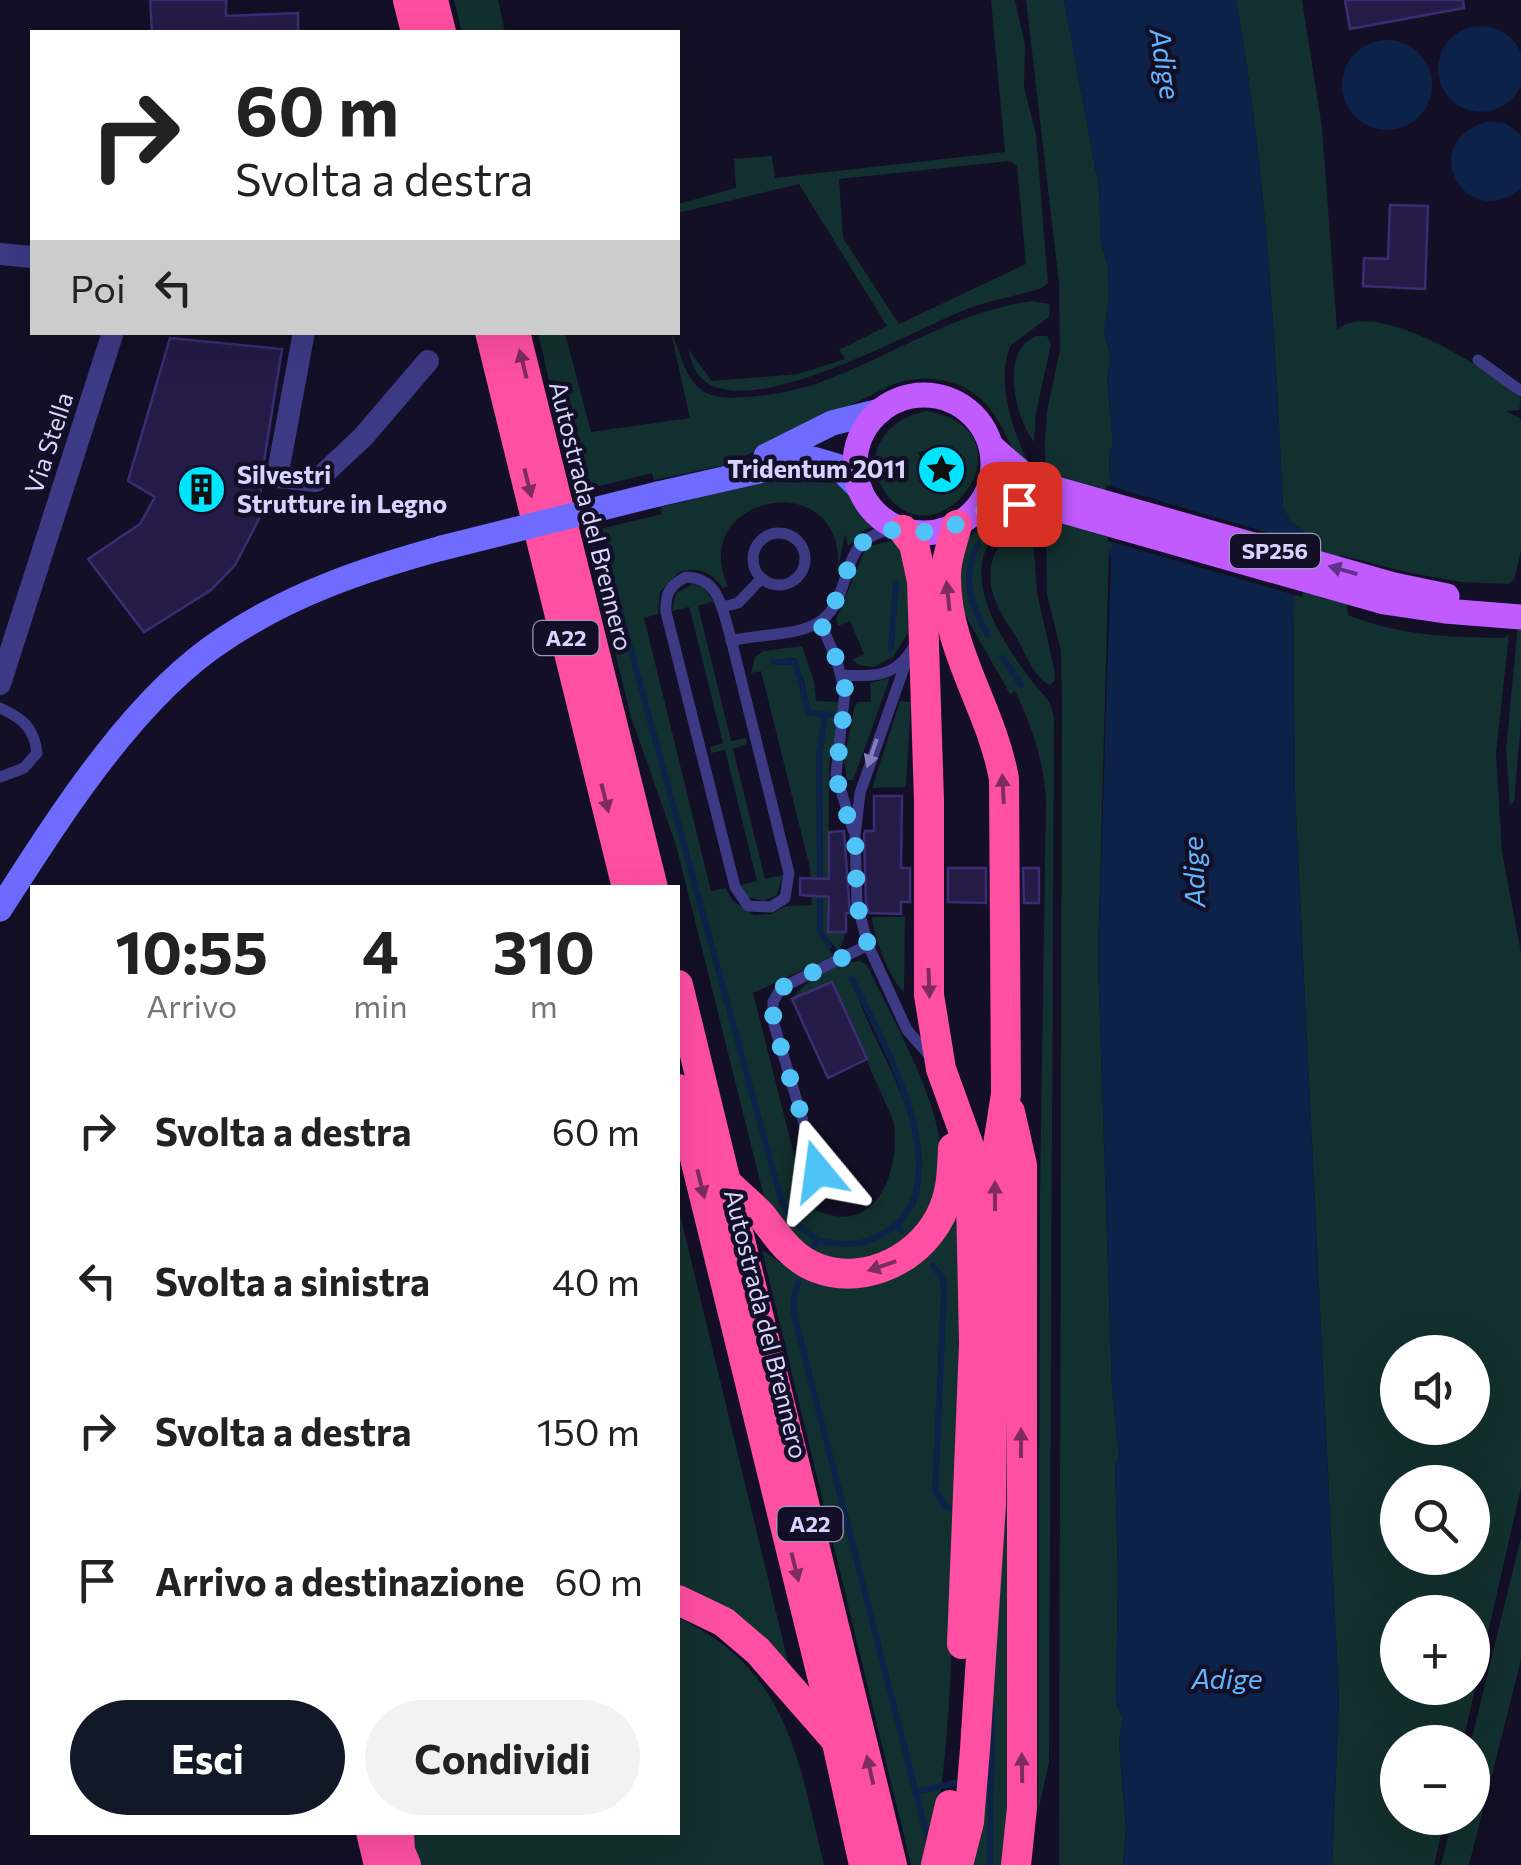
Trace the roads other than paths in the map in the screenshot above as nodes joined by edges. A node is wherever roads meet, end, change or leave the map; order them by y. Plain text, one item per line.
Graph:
1 (408, 0) edge
2 (432, 0) edge
3 (416, 30) edge
4 (440, 30) edge
5 (0, 254) edge
6 (30, 257) edge
7 (112, 335) edge
8 (303, 335) edge
9 (491, 335) edge
10 (516, 335) edge
11 (1478, 360) dead end
12 (428, 361) dead end
13 (1521, 392) edge
14 (880, 411) junction
15 (991, 446) junction
16 (707, 484) junction
17 (860, 489) junction
18 (1046, 496) junction
19 (964, 520) junction
20 (900, 528) junction
21 (762, 578) junction
22 (722, 607) junction
23 (1514, 610) edge
24 (820, 622) junction
25 (924, 627) junction
26 (731, 641) junction
27 (906, 662) junction
28 (842, 675) junction
29 (0, 684) edge
30 (0, 708) edge
31 (0, 776) edge
32 (855, 835) junction
33 (627, 885) edge
34 (652, 885) edge
35 (0, 909) edge
36 (868, 945) junction
37 (680, 993) edge
38 (945, 1082) junction
39 (1006, 1094) junction
40 (680, 1097) edge
41 (818, 1171) dead end
42 (728, 1184) junction
43 (980, 1503) junction
44 (680, 1601) edge
45 (834, 1739) junction
46 (371, 1835) edge
47 (399, 1835) edge
48 (379, 1865) edge
49 (406, 1865) edge
50 (864, 1865) edge
51 (892, 1865) edge
52 (936, 1865) edge
53 (958, 1865) edge
54 (1016, 1865) edge

1 - 3 highway
2 - 4 highway
5 - 6 street
7 - 29 street, Via Stella
8 - 12 street
9 -> 33 highway, A22
34 -> 10 highway, Autostrada del Brennero / A22
11 - 13 lane
14 - 15 main road, SP256
14 - 16 main road, SP256
14 - 17 main road
15 - 18 main road, SP256
15 - 19 main road
16 - 17 main road, SP256
16 - 35 main road, SP256, bridge
17 - 20 main road, SP256
18 - 19 main road, SP256
18 - 23 main road, SP256
19 - 20 main road, SP256
39 -> 19 highway
20 - 24 lane
20 - 25 highway
21 - 21 lane
21 - 22 lane
22 - 26 lane
22 - 26 lane
24 - 26 lane
24 - 28 lane
25 - 27 lane
25 -> 38 highway
27 - 28 lane
27 -> 32 lane
28 - 32 lane
30 - 31 lane
32 - 36 lane
36 - 38 lane
36 - 41 lane
37 - 42 highway, Autostrada del Brennero / A22
38 -> 42 highway
38 - 43 highway
43 -> 39 highway
54 -> 39 highway
40 -> 45 highway, Autostrada del Brennero / A22
51 -> 42 highway, Autostrada del Brennero / A22
43 - 52 highway
43 - 53 highway
44 - 45 highway
45 - 50 highway, Autostrada del Brennero / A22
46 - 48 highway
47 - 49 highway

